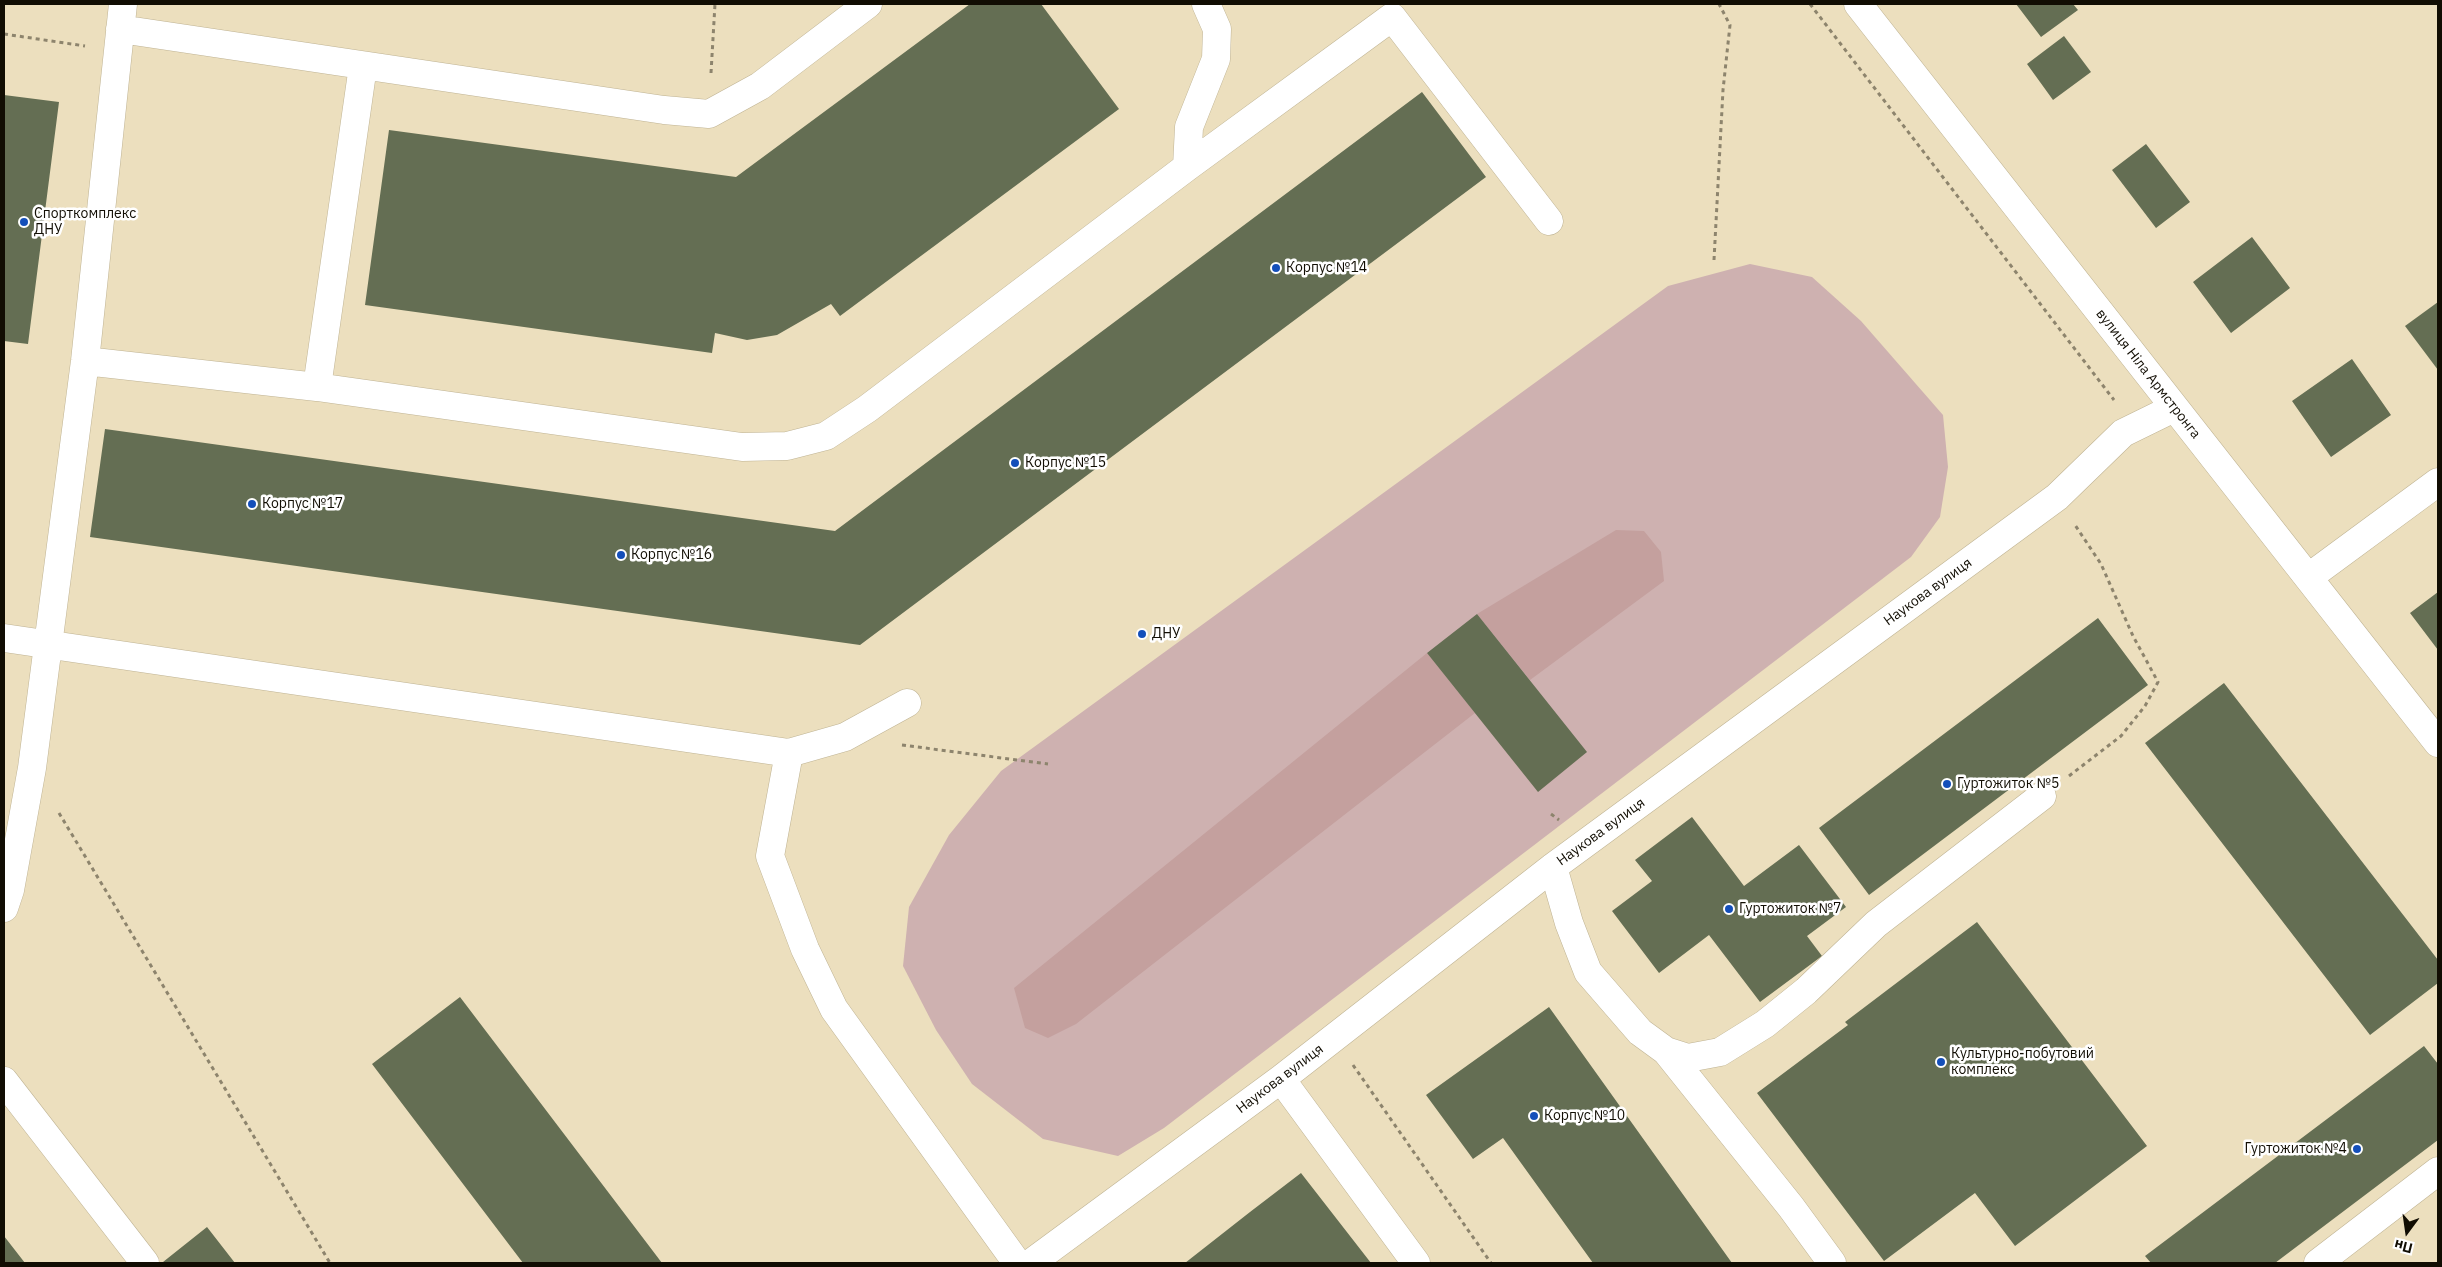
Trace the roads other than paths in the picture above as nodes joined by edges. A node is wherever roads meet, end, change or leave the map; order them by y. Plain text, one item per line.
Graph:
1 (868, 4) edge
2 (1206, 4) edge
3 (1858, 4) edge
4 (120, 28) edge
5 (363, 66) junction
6 (1187, 167) junction
7 (1549, 221) dead end
8 (85, 361) junction
9 (317, 387) junction
10 (2174, 408) junction
11 (2438, 482) edge
12 (2309, 577) junction
13 (4, 638) edge
14 (47, 645) junction
15 (907, 703) dead end
16 (2438, 744) edge
17 (789, 753) junction
18 (2042, 796) road end
19 (1553, 867) junction
20 (4, 908) edge
21 (1666, 1052) junction
22 (1281, 1080) junction
23 (4, 1081) edge
24 (2438, 1171) edge
25 (145, 1263) edge
26 (1017, 1263) edge
27 (1031, 1263) edge
28 (1416, 1263) edge
29 (1832, 1263) edge
30 (2318, 1263) edge

1 - 5 street
2 - 6 street
3 - 10 street, вулиця Ніла Армстронга
4 - 5 street
4 - 8 street
5 - 9 street
6 - 7 street
6 - 9 street
8 - 9 street
8 - 14 street
10 - 12 street, вулиця Ніла Армстронга
10 - 19 street, Наукова вулиця
11 - 12 street
12 - 16 street, вулиця Ніла Армстронга
13 - 14 street
14 - 17 street
14 - 20 street
15 - 17 street
17 - 26 street
18 - 21 street
19 - 21 street
19 - 22 street, Наукова вулиця
21 - 29 street
22 - 27 street, Наукова вулиця
22 - 28 street
23 - 25 street
24 - 30 street

